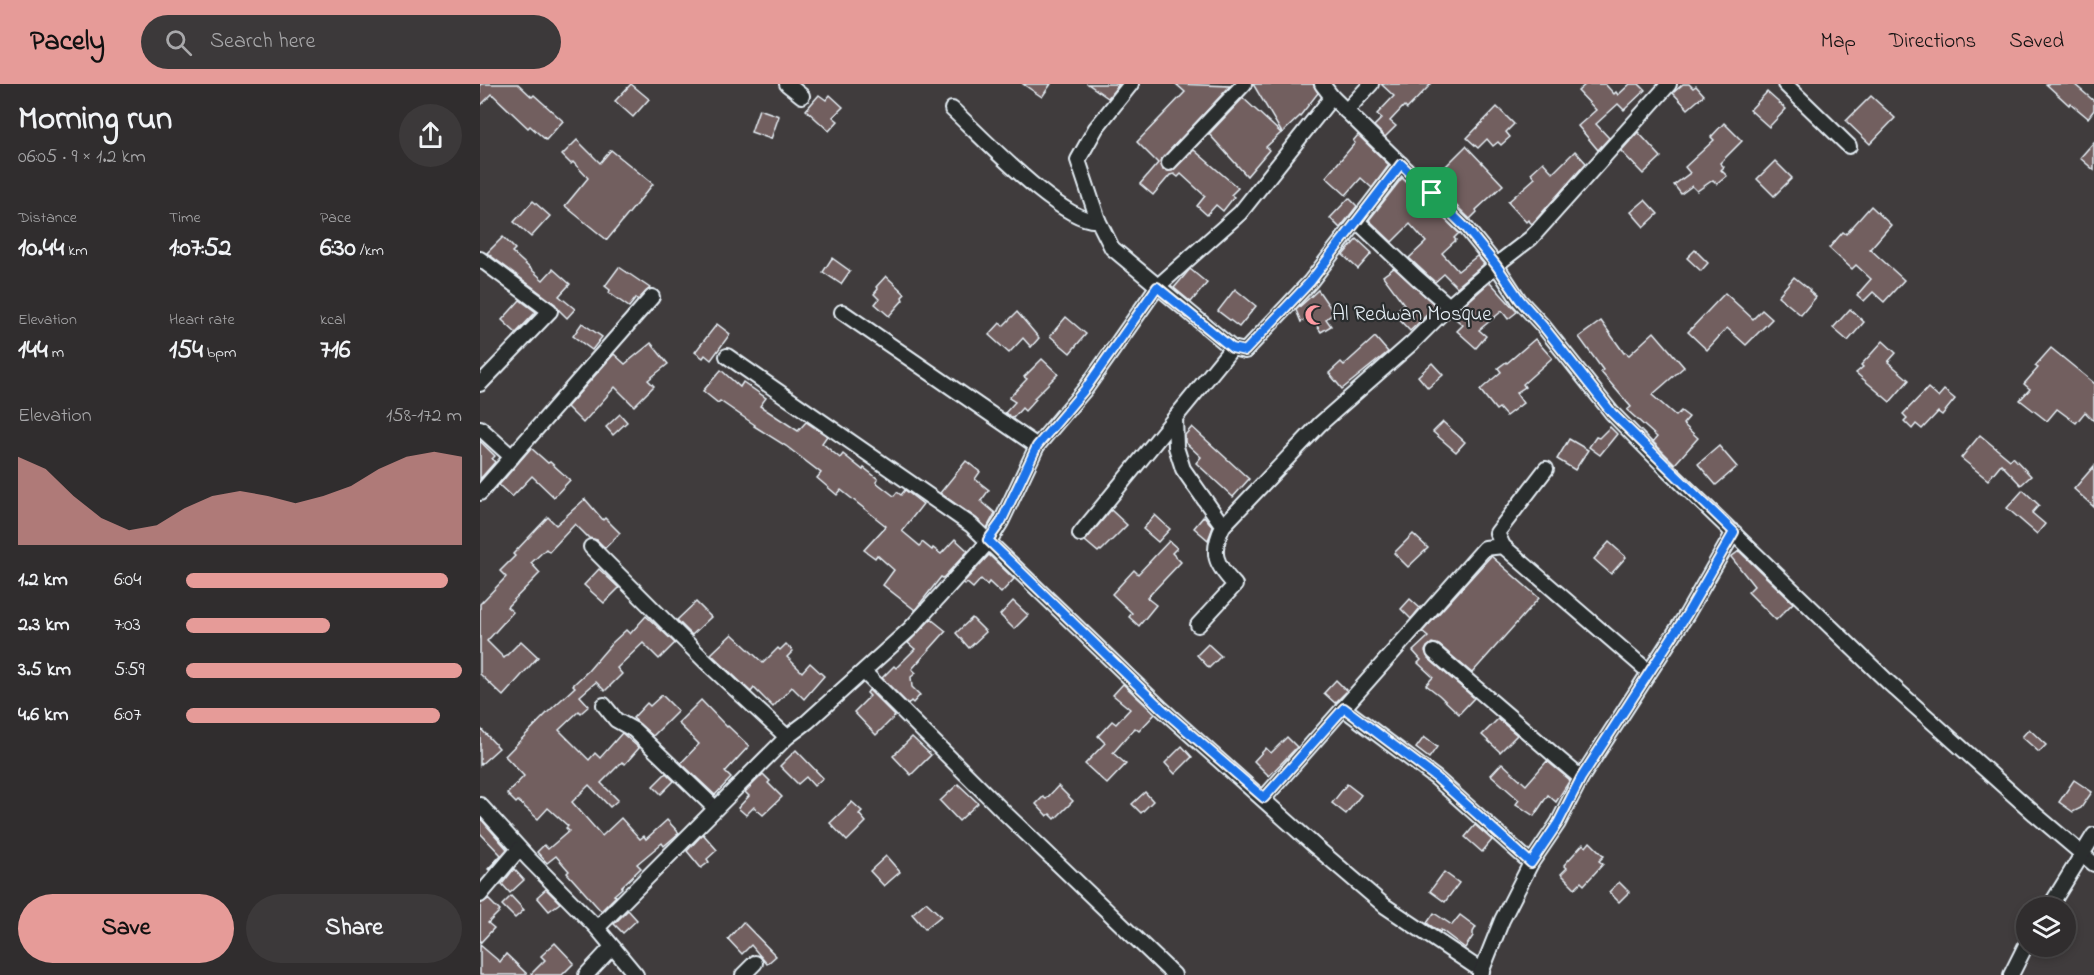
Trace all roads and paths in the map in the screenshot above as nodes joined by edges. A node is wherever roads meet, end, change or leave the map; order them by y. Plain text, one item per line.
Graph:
1 (787, 84) edge
2 (1131, 84) edge
3 (1244, 84) edge
4 (1322, 84) edge
5 (1371, 84) edge
6 (1669, 84) edge
7 (1785, 84) edge
8 (802, 96) dead end
9 (1332, 97) junction
10 (952, 109) dead end
11 (1346, 111) junction
12 (1849, 146) dead end
13 (1169, 163) dead end
14 (1401, 164) junction
15 (1098, 220) junction
16 (1357, 221) junction
17 (480, 259) edge
18 (1496, 265) junction
19 (1157, 287) junction
20 (652, 297) dead end
21 (1449, 306) junction
22 (842, 312) dead end
23 (1232, 348) junction
24 (728, 356) dead end
25 (480, 384) edge
26 (1175, 418) junction
27 (480, 428) edge
28 (1037, 446) junction
29 (512, 457) junction
30 (1546, 469) dead end
31 (480, 494) edge
32 (1223, 526) junction
33 (1734, 532) junction
34 (1080, 534) dead end
35 (988, 540) junction
36 (1503, 546) junction
37 (591, 547) dead end
38 (1198, 625) dead end
39 (1434, 652) dead end
40 (864, 672) junction
41 (1649, 672) junction
42 (604, 705) dead end
43 (1344, 708) junction
44 (787, 736) junction
45 (1581, 778) junction
46 (1264, 798) junction
47 (480, 805) edge
48 (716, 808) junction
49 (2094, 835) edge
50 (519, 849) junction
51 (2082, 853) junction
52 (1531, 863) junction
53 (2094, 864) edge
54 (480, 895) edge
55 (2056, 897) edge
56 (597, 928) junction
57 (612, 947) junction
58 (2020, 957) edge
59 (756, 963) dead end
60 (1481, 973) edge
61 (586, 975) edge
62 (636, 975) edge
63 (743, 975) edge
64 (1174, 975) edge
65 (2011, 975) edge

1 - 8 street
2 - 15 street
3 - 13 street
4 - 9 street
5 - 11 street
6 - 18 street
7 - 12 street
9 - 11 street
9 - 19 street
10 - 15 street
11 - 14 street
14 - 16 street
14 - 18 street
15 - 19 street
16 - 21 street
16 - 23 street
17 - 25 street
18 - 21 street
18 - 33 street
19 - 23 street
19 - 28 street
20 - 29 street
21 - 32 street
22 - 28 street
23 - 26 street
24 - 35 street
26 - 32 street
26 - 34 street
27 - 29 street
28 - 35 street
29 - 31 street
30 - 36 street
32 - 38 street
33 - 41 street
33 - 51 street
35 - 40 street
35 - 46 street
36 - 41 street
36 - 43 street
37 - 44 street
39 - 45 street
40 - 44 street
40 - 64 street
41 - 45 street
42 - 48 street
43 - 46 street
43 - 52 street
44 - 48 street
45 - 52 street
46 - 60 street
47 - 50 street
48 - 56 street
49 - 51 street
50 - 54 street
50 - 56 street
51 - 53 street
51 - 55 street
52 - 60 street
56 - 57 street
57 - 61 street
57 - 62 street
58 - 65 street
59 - 63 street

